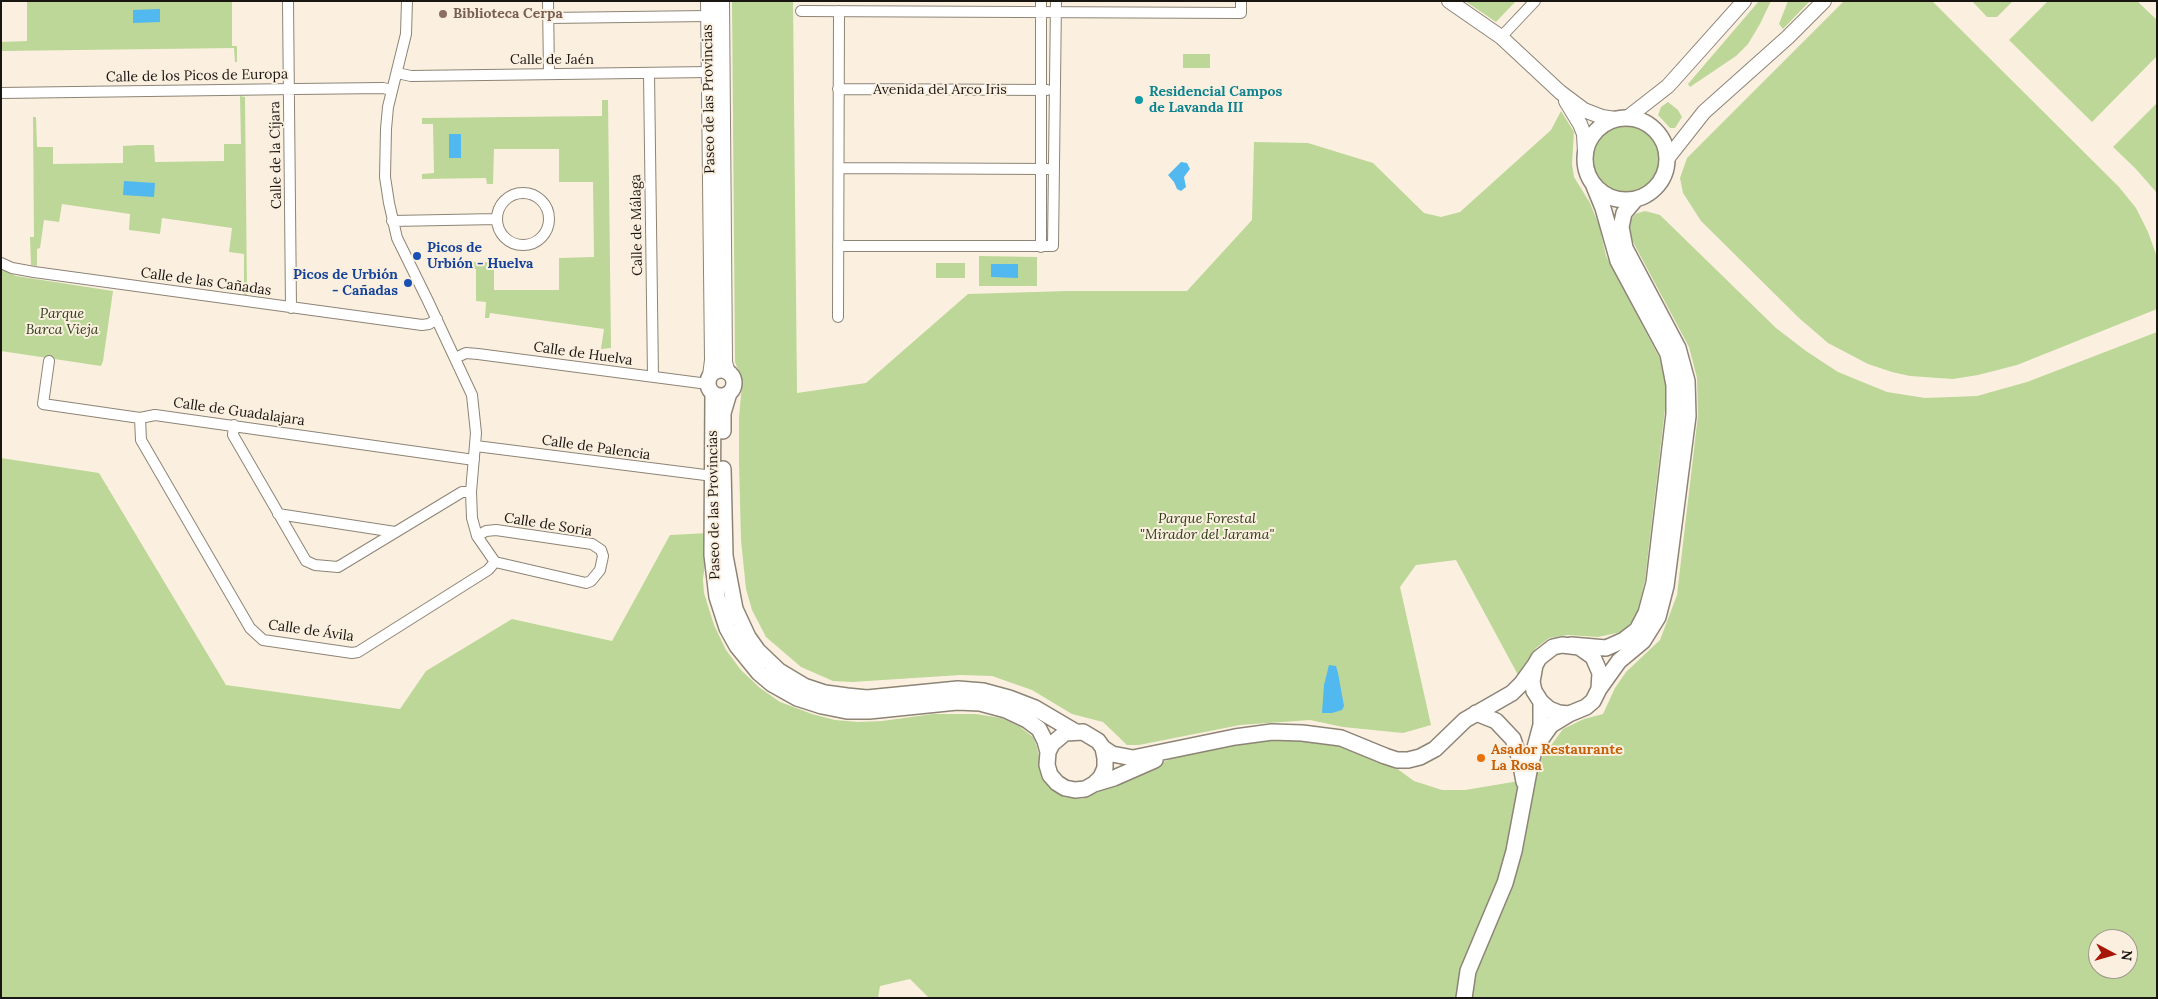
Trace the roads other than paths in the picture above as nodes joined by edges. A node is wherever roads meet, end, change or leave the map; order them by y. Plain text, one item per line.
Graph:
1 (288, 1) edge
2 (407, 1) edge
3 (548, 1) edge
4 (708, 1) edge
5 (722, 1) edge
6 (1041, 1) edge
7 (1056, 1) edge
8 (1241, 1) edge
9 (1449, 1) edge
10 (1535, 1) edge
11 (1744, 1) edge
12 (1824, 1) edge
13 (801, 11) dead end
14 (839, 11) junction
15 (1041, 12) junction
16 (1056, 12) junction
17 (708, 16) junction
18 (548, 18) junction
19 (1501, 37) junction
20 (709, 72) junction
21 (397, 73) junction
22 (649, 73) junction
23 (549, 74) junction
24 (289, 89) junction
25 (838, 89) junction
26 (392, 90) junction
27 (1042, 90) junction
28 (1055, 91) junction
29 (1560, 92) junction
30 (1, 93) edge
31 (1621, 118) junction
32 (1585, 152) junction
33 (1668, 159) junction
34 (838, 168) junction
35 (1041, 169) junction
36 (1055, 169) junction
37 (1594, 186) junction
38 (1635, 200) junction
39 (497, 219) junction
40 (392, 221) junction
41 (838, 246) junction
42 (1041, 247) junction
43 (1, 263) edge
44 (291, 308) junction
45 (838, 317) dead end
46 (437, 319) junction
47 (455, 358) junction
48 (49, 361) dead end
49 (728, 373) junction
50 (653, 377) junction
51 (710, 385) junction
52 (729, 393) junction
53 (140, 418) junction
54 (234, 425) junction
55 (476, 446) junction
56 (474, 460) junction
57 (713, 476) junction
58 (471, 492) junction
59 (278, 514) junction
60 (394, 532) junction
61 (477, 536) junction
62 (495, 562) junction
63 (1571, 645) junction
64 (1625, 647) junction
65 (1535, 665) junction
66 (1599, 689) junction
67 (1539, 700) junction
68 (1497, 703) junction
69 (1476, 713) junction
70 (1570, 714) junction
71 (1074, 731) junction
72 (1103, 748) junction
73 (1180, 748) junction
74 (1048, 752) junction
75 (1534, 752) junction
76 (1094, 784) junction
77 (1524, 800) junction
78 (1464, 998) edge

1 - 24 street, Calle de la Cíjara
2 - 21 street
3 - 18 street
4 - 17 street, Paseo de las Provincias
5 - 49 street, Paseo de las Provincias
6 - 15 street
7 - 16 street
8 - 16 street
9 - 19 street
10 - 19 street
11 - 31 street
12 - 33 street
13 - 14 street
14 - 15 street
14 - 25 street
15 - 16 street
15 - 27 street
16 - 28 street
17 - 18 street
17 - 20 street, Paseo de las Provincias
18 - 23 street
19 - 29 street
20 - 22 street, Calle de Jaén
20 - 51 street, Paseo de las Provincias
21 - 23 street, Calle de Jaén
21 - 26 street
22 - 23 street, Calle de Jaén
22 - 50 street, Calle de Málaga
24 - 26 street, Calle de los Picos de Europa
24 - 30 street, Calle de los Picos de Europa
24 - 44 street, Calle de la Cíjara
25 - 27 street, Avenida del Arco Iris
25 - 34 street
26 - 40 street
27 - 28 street, Avenida del Arco Iris
27 - 35 street
28 - 36 street
29 - 31 street
29 - 32 street
31 - 32 main road
31 - 33 main road
32 - 37 main road
33 - 38 main road
34 - 35 street
34 - 41 street
35 - 36 street
35 - 42 street
36 - 42 street
37 - 38 main road
37 - 64 main road
38 - 64 main road
39 - 39 street
39 - 40 street
40 - 46 street
41 - 42 street
41 - 45 street
43 - 44 street, Calle de las Cañadas
44 - 46 street, Calle de las Cañadas
46 - 47 street
47 - 50 street, Calle de Huelva
47 - 55 street
48 - 53 street, Calle de Guadalajara
49 - 51 main road
49 - 52 main road
50 - 51 street, Calle de Huelva
51 - 52 main road
51 - 57 main road, Paseo de las Provincias
52 - 71 main road, Paseo de las Provincias
53 - 54 street, Calle de Guadalajara
53 - 62 street, Calle de Ávila
54 - 56 street, Calle de Guadalajara
54 - 59 street
55 - 56 street
55 - 57 street, Calle de Palencia
56 - 58 street
57 - 74 main road, Paseo de las Provincias
58 - 60 street
58 - 61 street
59 - 60 street
59 - 60 street
61 - 62 street
61 - 62 street, Calle de Soria
63 - 64 main road
63 - 65 main road
63 - 66 main road
64 - 66 main road
65 - 67 main road
65 - 68 main road
66 - 70 main road
67 - 68 main road
67 - 70 main road
67 - 75 main road
68 - 69 main road
69 - 73 main road
69 - 77 main road
70 - 75 main road
71 - 72 main road
71 - 74 main road
72 - 73 main road
72 - 76 main road
73 - 76 main road
74 - 76 main road
75 - 77 main road
77 - 78 main road

